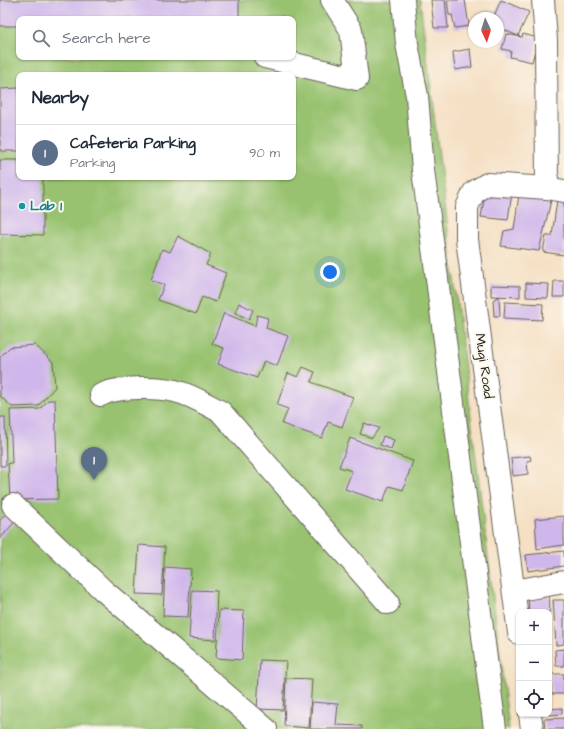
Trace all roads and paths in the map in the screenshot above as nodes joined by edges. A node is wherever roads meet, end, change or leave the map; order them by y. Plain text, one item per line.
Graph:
1 (332, 0) edge
2 (403, 0) edge
3 (543, 0) edge
4 (278, 60) edge
5 (556, 190) edge
6 (101, 395) dead end
7 (13, 505) dead end
8 (564, 582) edge
9 (514, 591) junction
10 (388, 603) dead end
11 (516, 609) edge
12 (530, 717) edge
13 (266, 729) edge
14 (495, 729) edge
15 (532, 729) edge

1 - 4 street
2 - 14 street
3 - 5 street
5 - 9 street, Mugi Road
6 - 10 street
7 - 13 street
8 - 9 street
9 - 11 street, Mugi Road
12 - 15 street

